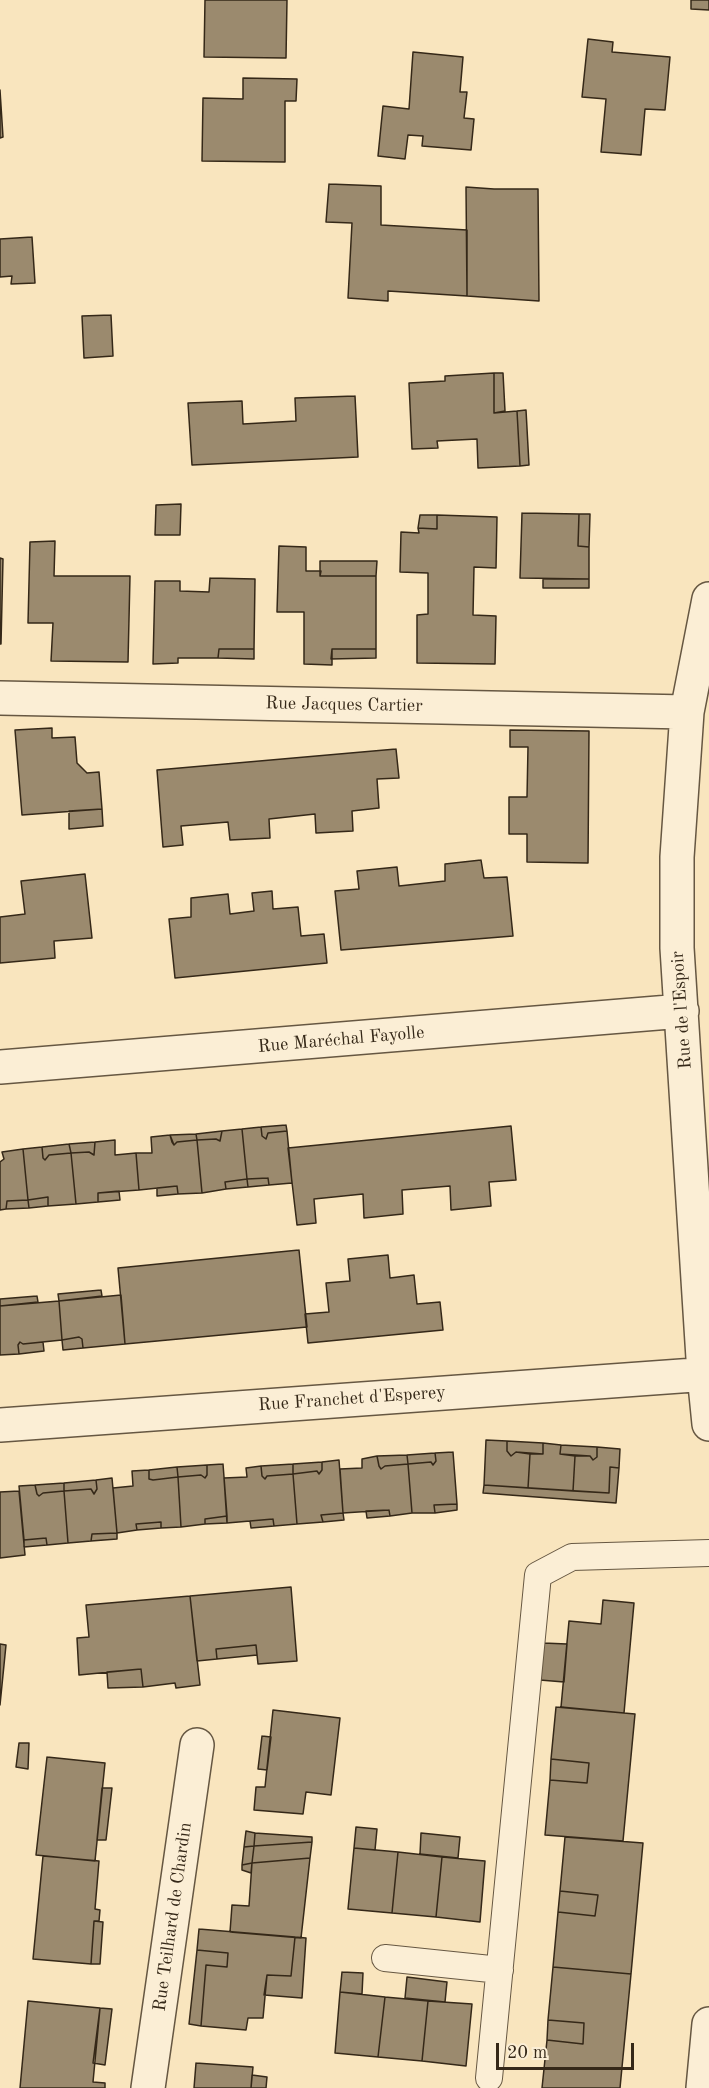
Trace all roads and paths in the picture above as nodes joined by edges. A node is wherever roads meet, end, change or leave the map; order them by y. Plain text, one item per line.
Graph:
1 (709, 599) edge
2 (0, 698) edge
3 (687, 712) junction
4 (682, 1011) junction
5 (697, 1047) edge
6 (0, 1067) edge
7 (706, 1374) edge
8 (709, 1424) edge
9 (0, 1425) edge
10 (709, 1553) edge
11 (197, 1745) dead end
12 (385, 1958) dead end
13 (500, 1970) junction
14 (709, 2025) edge
15 (489, 2078) dead end
16 (148, 2088) edge
17 (703, 2088) edge

1 - 3 street, Rue de l'Espoir
2 - 3 street, Rue Jacques Cartier
3 - 4 street, Rue de l'Espoir
4 - 5 street, Rue de l'Espoir
4 - 6 street, Rue Maréchal Fayolle
5 - 7 street, Rue de l'Espoir
7 - 8 street, Rue de l'Espoir
7 - 9 street, Rue Franchet d'Esperey
10 - 13 lane
11 - 16 street, Rue Teilhard de Chardin
12 - 13 lane
13 - 15 lane
14 - 17 street

